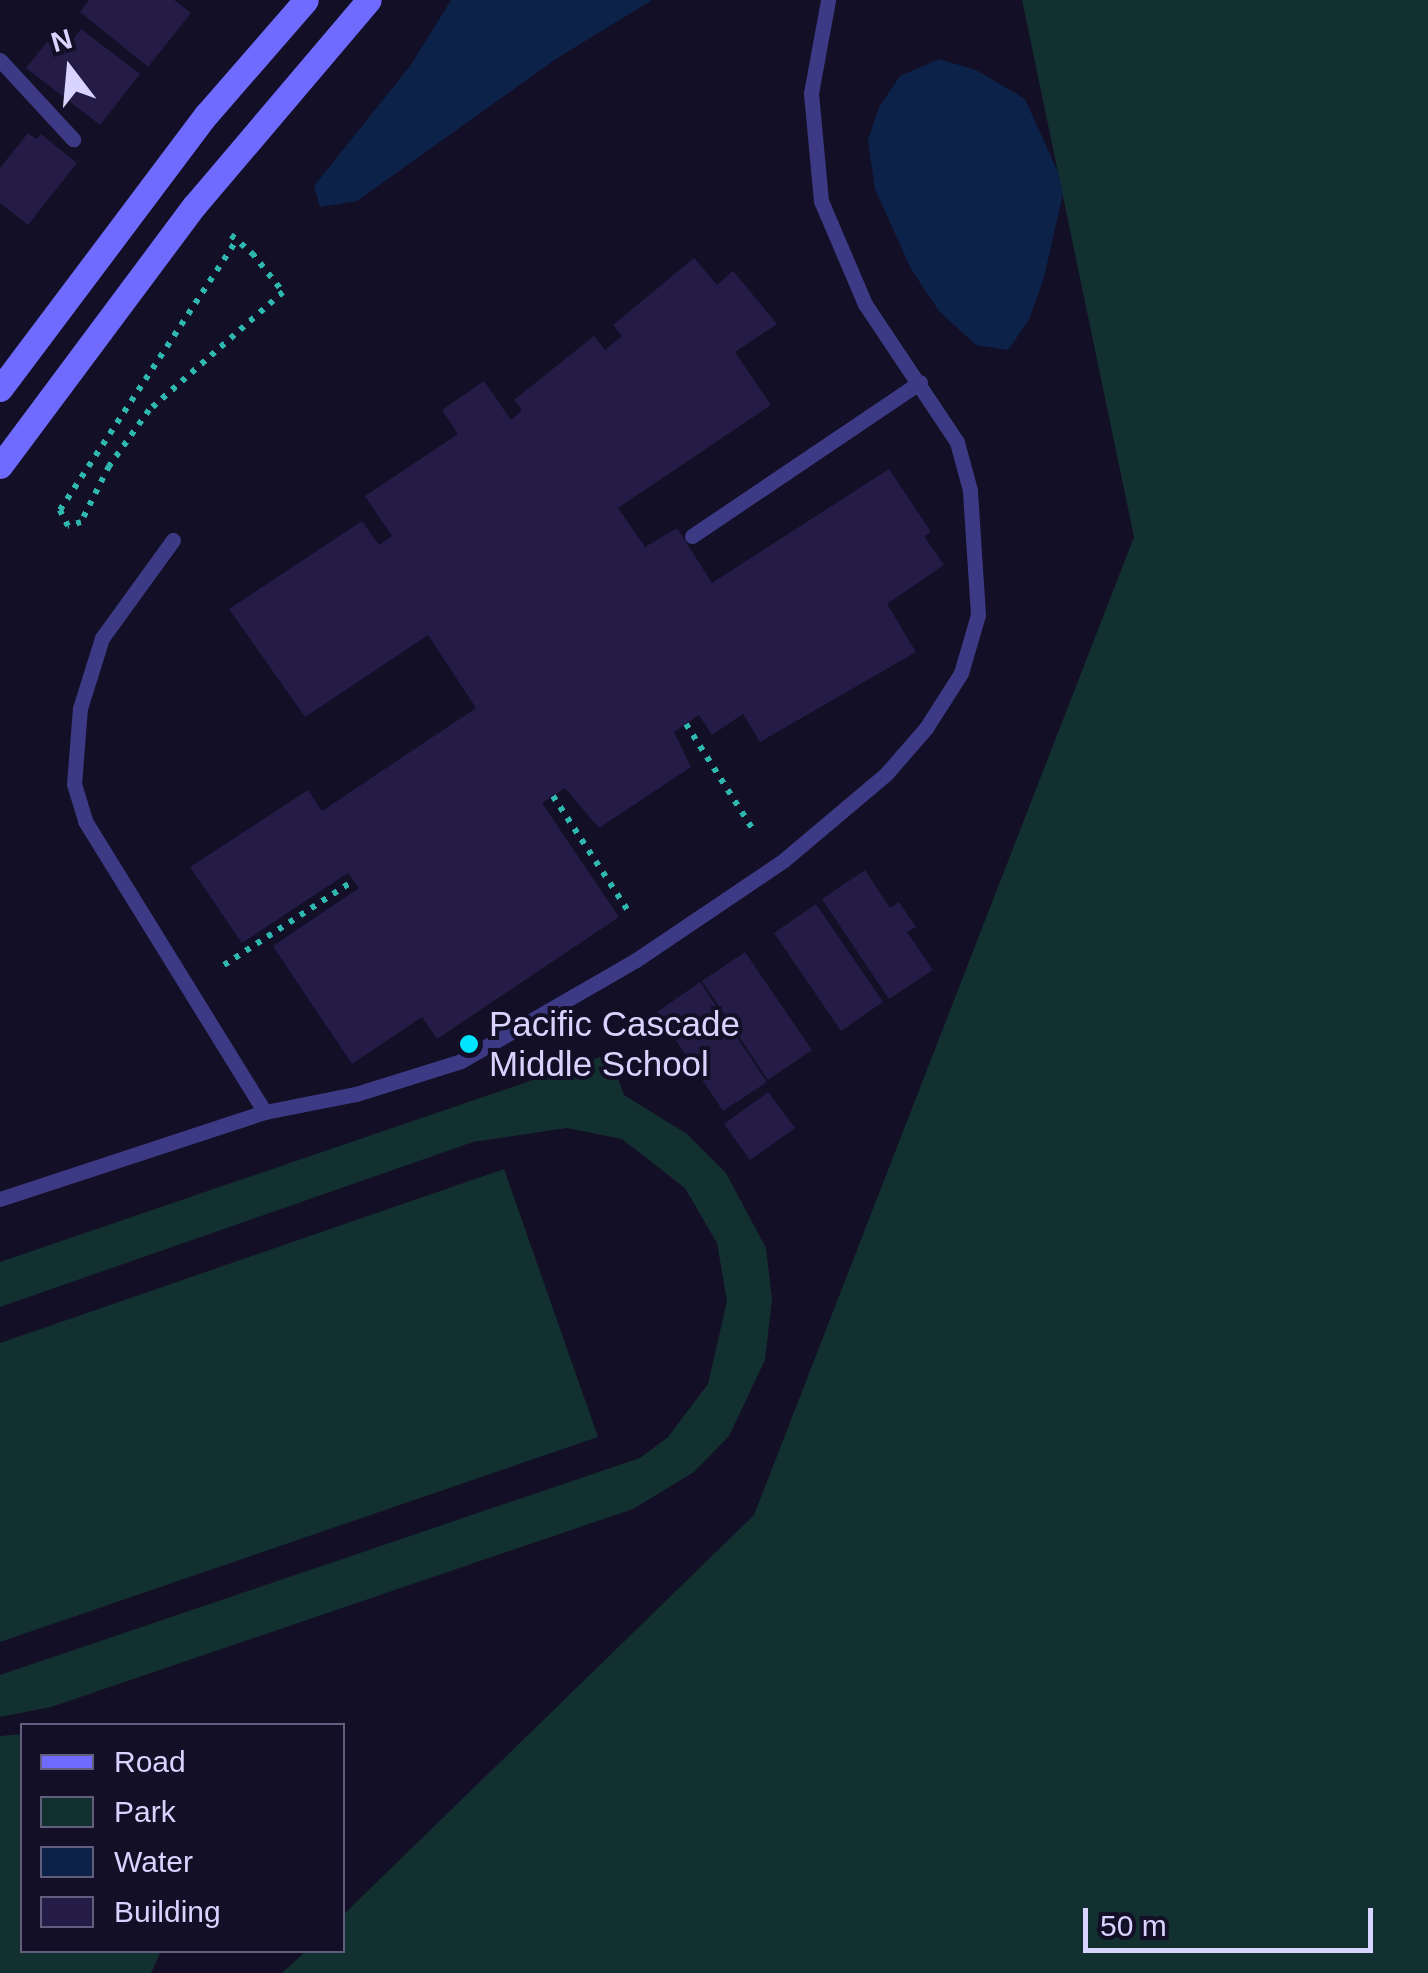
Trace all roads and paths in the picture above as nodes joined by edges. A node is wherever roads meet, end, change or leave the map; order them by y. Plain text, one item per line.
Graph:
1 (306, 0) edge
2 (369, 0) edge
3 (828, 0) edge
4 (0, 60) edge
5 (73, 139) dead end
6 (234, 238) joint
7 (920, 382) junction
8 (0, 390) edge
9 (0, 466) edge
10 (692, 536) dead end
11 (172, 540) dead end
12 (686, 724) dead end
13 (552, 796) dead end
14 (752, 828) dead end
15 (353, 880) dead end
16 (630, 912) dead end
17 (224, 965) dead end
18 (266, 1112) junction
19 (0, 1199) edge

1 - 8 street
2 - 9 street
3 - 7 lane
4 - 5 lane
6 - 6 path
7 - 10 lane
7 - 18 lane
11 - 18 lane
12 - 14 path
13 - 16 path
15 - 17 path
18 - 19 lane

